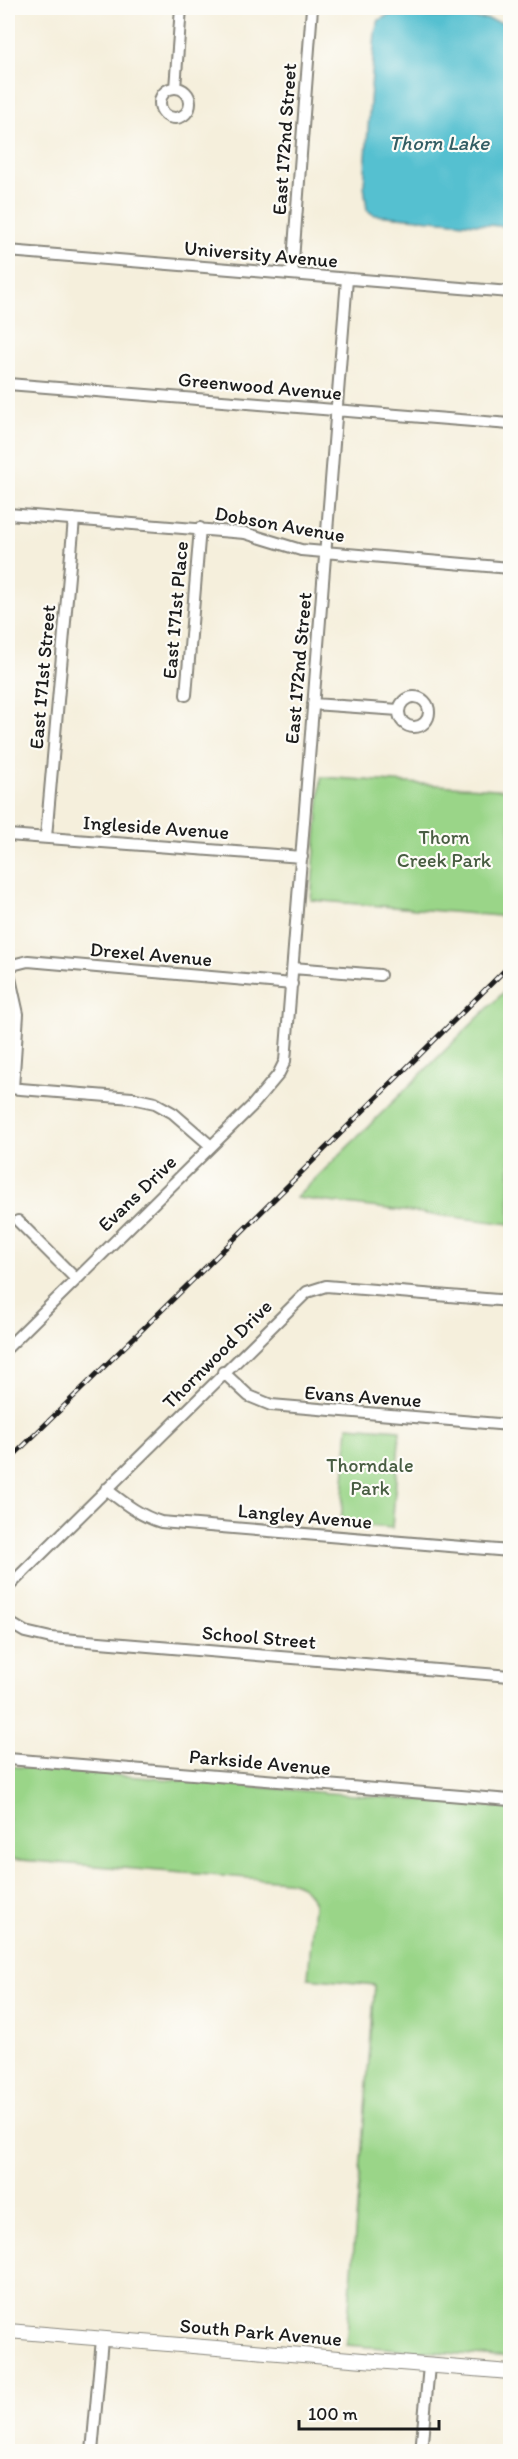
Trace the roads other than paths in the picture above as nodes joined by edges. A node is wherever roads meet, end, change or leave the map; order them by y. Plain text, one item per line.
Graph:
1 (181, 8) edge
2 (312, 8) edge
3 (175, 88) dead end
4 (8, 251) edge
5 (292, 274) junction
6 (347, 279) junction
7 (510, 292) edge
8 (8, 384) edge
9 (337, 410) junction
10 (510, 424) edge
11 (8, 514) edge
12 (74, 519) junction
13 (200, 528) junction
14 (325, 552) junction
15 (510, 568) edge
16 (186, 695) dead end
17 (313, 704) junction
18 (399, 710) dead end
19 (8, 835) edge
20 (46, 837) junction
21 (302, 856) junction
22 (8, 968) edge
23 (293, 968) junction
24 (380, 975) dead end
25 (291, 984) junction
26 (285, 1061) joint
27 (10, 1088) edge
28 (211, 1146) junction
29 (18, 1221) dead end
30 (76, 1279) junction
31 (510, 1301) edge
32 (8, 1347) edge
33 (223, 1372) junction
34 (510, 1425) edge
35 (106, 1489) junction
36 (510, 1551) edge
37 (8, 1587) edge
38 (8, 1622) edge
39 (510, 1676) edge
40 (8, 1759) edge
41 (510, 1800) edge
42 (8, 2331) edge
43 (102, 2339) junction
44 (429, 2366) junction
45 (510, 2372) edge
46 (92, 2451) edge
47 (421, 2451) edge

1 - 3 street
2 - 5 street, East 172nd Street
4 - 5 street, University Avenue
5 - 6 street, University Avenue
6 - 7 street, University Avenue
6 - 9 street, East 172nd Street
8 - 9 street, Greenwood Avenue
9 - 10 street, Greenwood Avenue
9 - 14 street, East 172nd Street
11 - 12 street, Dobson Avenue
12 - 13 street, Dobson Avenue
12 - 20 street, East 171st Street
13 - 14 street, Dobson Avenue
13 - 16 street, East 171st Place
14 - 15 street, Dobson Avenue
14 - 17 street, East 172nd Street
17 - 18 street
17 - 21 street, East 172nd Street
19 - 20 street, Ingleside Avenue
20 - 21 street, Ingleside Avenue
21 - 23 street, East 172nd Street
22 - 25 street, Drexel Avenue
22 - 27 street
23 - 24 street
23 - 25 street, East 172nd Street
25 - 26 street, East 172nd Street
26 - 28 street, Evans Drive
27 - 28 street
28 - 30 street, Evans Drive
29 - 30 street
30 - 32 street, Evans Drive
31 - 33 street, Thornwood Drive
33 - 34 street, Evans Avenue
33 - 35 street, Thornwood Drive
35 - 36 street, Langley Avenue
35 - 37 street, Thornwood Drive
38 - 39 street, School Street
40 - 41 street, Parkside Avenue
42 - 43 street, South Park Avenue
43 - 44 street, South Park Avenue
43 - 46 street
44 - 45 street, South Park Avenue
44 - 47 street

